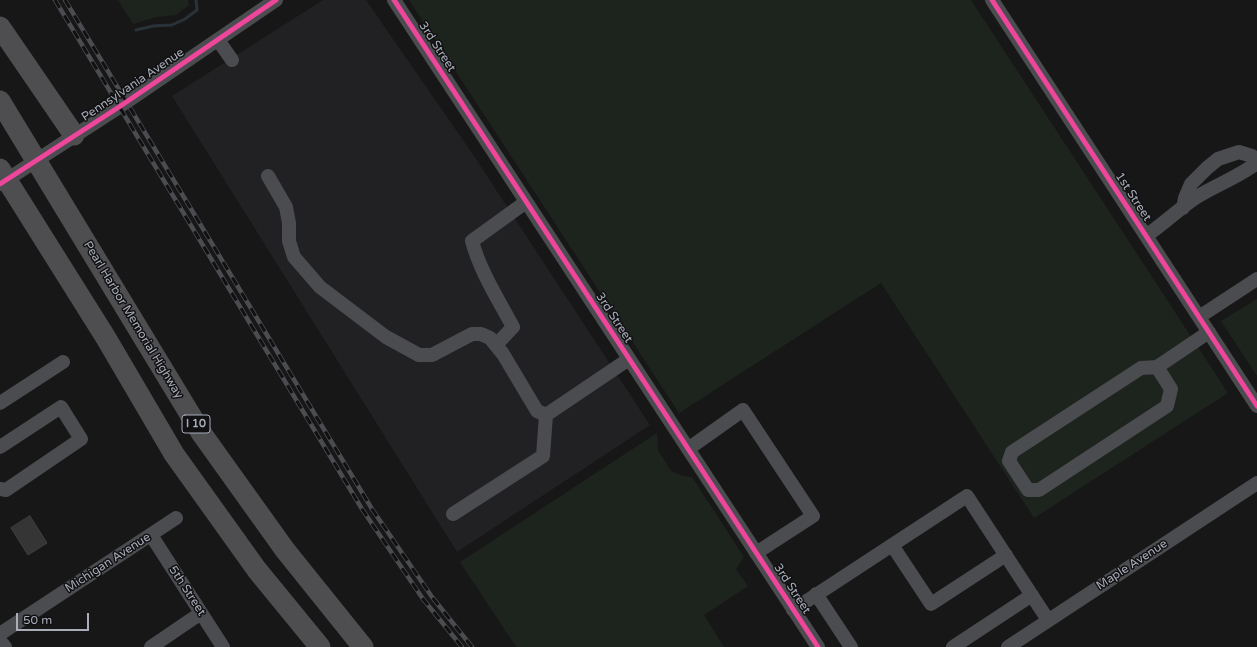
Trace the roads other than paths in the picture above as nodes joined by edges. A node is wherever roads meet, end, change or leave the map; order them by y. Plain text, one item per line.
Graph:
1 (276, 0) edge
2 (394, 0) edge
3 (992, 0) edge
4 (0, 27) edge
5 (218, 40) junction
6 (232, 60) dead end
7 (0, 101) edge
8 (74, 135) junction
9 (0, 169) edge
10 (268, 176) dead end
11 (0, 184) edge
12 (526, 202) junction
13 (1183, 208) junction
14 (1146, 236) junction
15 (1257, 278) edge
16 (1199, 317) junction
17 (1209, 332) junction
18 (496, 346) junction
19 (629, 359) junction
20 (63, 362) dead end
21 (1157, 367) junction
22 (0, 403) edge
23 (1257, 406) edge
24 (546, 415) junction
25 (0, 447) edge
26 (688, 449) junction
27 (1257, 483) edge
28 (0, 488) edge
29 (453, 514) dead end
30 (176, 518) dead end
31 (150, 535) junction
32 (892, 545) junction
33 (756, 553) junction
34 (1006, 555) junction
35 (816, 594) junction
36 (1032, 595) junction
37 (793, 610) junction
38 (201, 613) junction
39 (1048, 620) junction
40 (0, 634) edge
41 (0, 641) edge
42 (5, 647) edge
43 (151, 647) edge
44 (223, 647) edge
45 (320, 647) edge
46 (363, 647) edge
47 (818, 647) edge
48 (851, 647) edge
49 (953, 647) edge
50 (1008, 647) edge

1 - 5 street, Pennsylvania Avenue
2 - 12 street, 3rd Street
3 - 14 street, 1st Street
4 - 8 highway
5 - 6 street
5 - 8 street, Pennsylvania Avenue
7 - 46 highway, Pearl Harbor Memorial Highway / I 10
8 - 11 street, Pennsylvania Avenue
9 - 45 highway, I 10
10 - 18 street
12 - 18 street
12 - 19 street, 3rd Street
13 - 13 street
13 - 14 street
14 - 16 street, 1st Street
15 - 16 street
16 - 17 street, 1st Street
17 - 21 street
17 - 23 street, 1st Street
18 - 24 street
19 - 24 street
19 - 26 street, 3rd Street
20 - 22 street
21 - 21 street
24 - 29 street
25 - 28 street
26 - 33 street, 3rd Street
26 - 33 street
27 - 39 street, Maple Avenue
30 - 31 street, Michigan Avenue
31 - 38 street, 5th Street
31 - 40 street, Michigan Avenue
32 - 34 street
32 - 34 street
32 - 35 street
33 - 37 street, 3rd Street
34 - 36 street
35 - 37 street
35 - 48 street
36 - 39 street
36 - 49 street
37 - 47 street, 3rd Street
38 - 43 street
38 - 44 street, 5th Street
39 - 50 street, Maple Avenue
41 - 42 street

